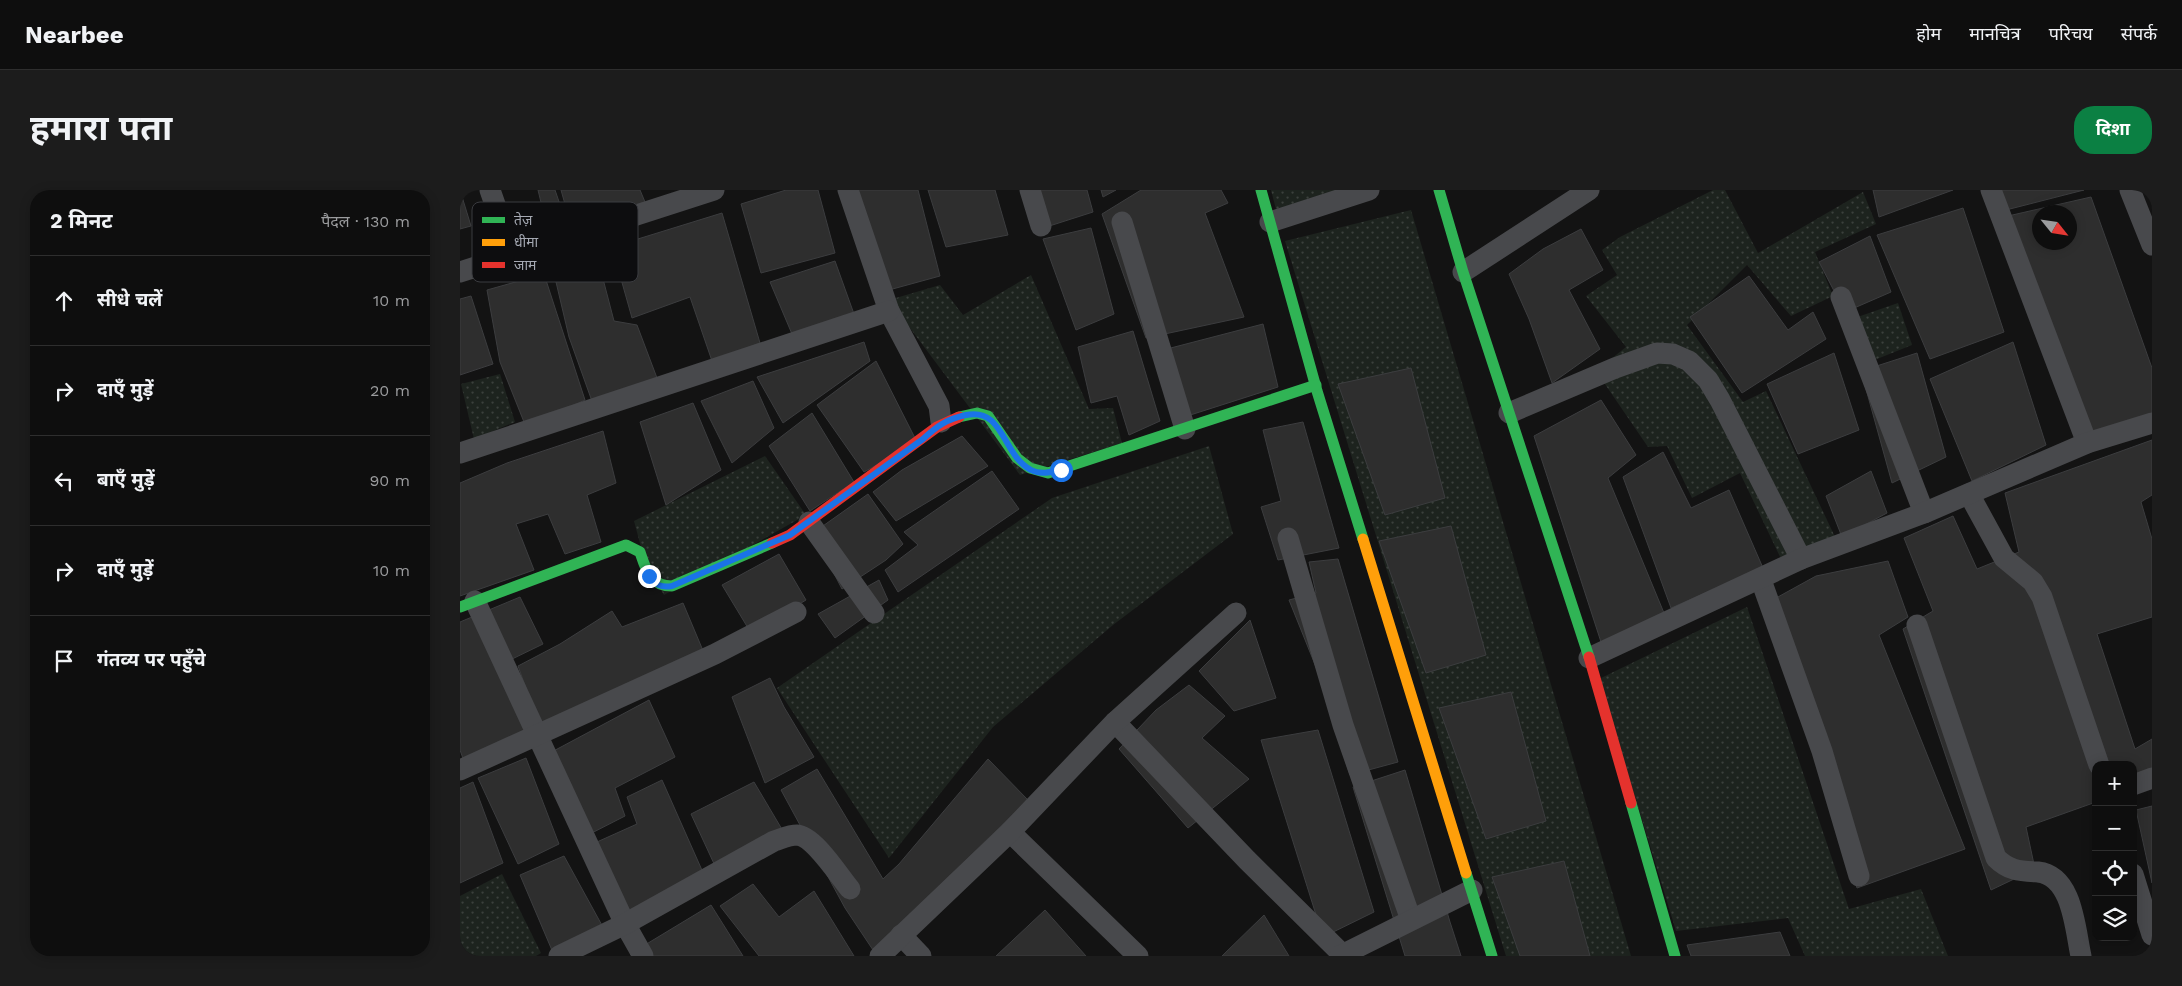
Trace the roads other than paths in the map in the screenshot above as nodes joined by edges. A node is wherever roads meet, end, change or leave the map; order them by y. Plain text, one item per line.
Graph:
1 (490, 190) edge
2 (714, 190) edge
3 (848, 190) edge
4 (1030, 190) edge
5 (1261, 190) edge
6 (1369, 190) edge
7 (1439, 190) edge
8 (1590, 190) edge
9 (1991, 190) edge
10 (2130, 190) edge
11 (684, 194) edge
12 (494, 202) edge
13 (638, 211) edge
14 (1122, 222) dead end
15 (1270, 222) junction
16 (1041, 226) dead end
17 (2152, 245) edge
18 (472, 268) edge
19 (460, 272) edge
20 (1463, 272) junction
21 (1842, 298) dead end
22 (889, 311) junction
23 (1316, 386) junction
24 (1509, 413) junction
25 (941, 422) junction
26 (2152, 423) edge
27 (1185, 429) junction
28 (2087, 443) junction
29 (460, 452) edge
30 (1969, 494) junction
31 (1924, 513) junction
32 (809, 522) junction
33 (1288, 538) dead end
34 (1801, 559) junction
35 (1760, 580) junction
36 (467, 604) edge
37 (796, 612) dead end
38 (874, 613) dead end
39 (1236, 613) dead end
40 (1917, 625) dead end
41 (1589, 658) junction
42 (1115, 722) junction
43 (539, 734) junction
44 (2098, 761) edge
45 (460, 770) edge
46 (2152, 778) edge
47 (2137, 784) edge
48 (1010, 832) junction
49 (1859, 876) dead end
50 (2137, 887) edge
51 (850, 889) dead end
52 (1472, 890) junction
53 (1411, 920) junction
54 (625, 924) junction
55 (2152, 935) edge
56 (901, 936) junction
57 (1341, 955) edge
58 (559, 956) edge
59 (643, 956) edge
60 (880, 956) edge
61 (921, 956) edge
62 (1138, 956) edge
63 (1492, 956) edge
64 (1675, 956) edge
65 (2081, 956) edge

1 - 12 street
2 - 11 street
3 - 22 street
4 - 16 street
5 - 15 street
6 - 15 street
7 - 20 street
8 - 20 street
9 - 28 street
10 - 17 street
11 - 13 street
14 - 27 street
15 - 23 street
18 - 19 street
20 - 24 street
21 - 31 street
22 - 25 street
22 - 29 street
23 - 27 street
23 - 52 street
24 - 34 street
24 - 41 street
25 - 27 street
25 - 32 street
26 - 28 street
28 - 30 street
30 - 31 street
30 - 44 street
31 - 34 street
32 - 36 street
32 - 38 street
33 - 53 street
34 - 35 street
35 - 41 street
35 - 49 street
36 - 43 street
37 - 43 street
39 - 42 street
40 - 65 street
41 - 64 street
42 - 48 street
42 - 57 street
43 - 45 street
43 - 54 street
46 - 47 street
48 - 56 street
48 - 62 street
50 - 55 street
51 - 54 street
52 - 53 street
52 - 63 street
53 - 57 street
54 - 58 street
54 - 59 street
56 - 60 street
56 - 61 street

